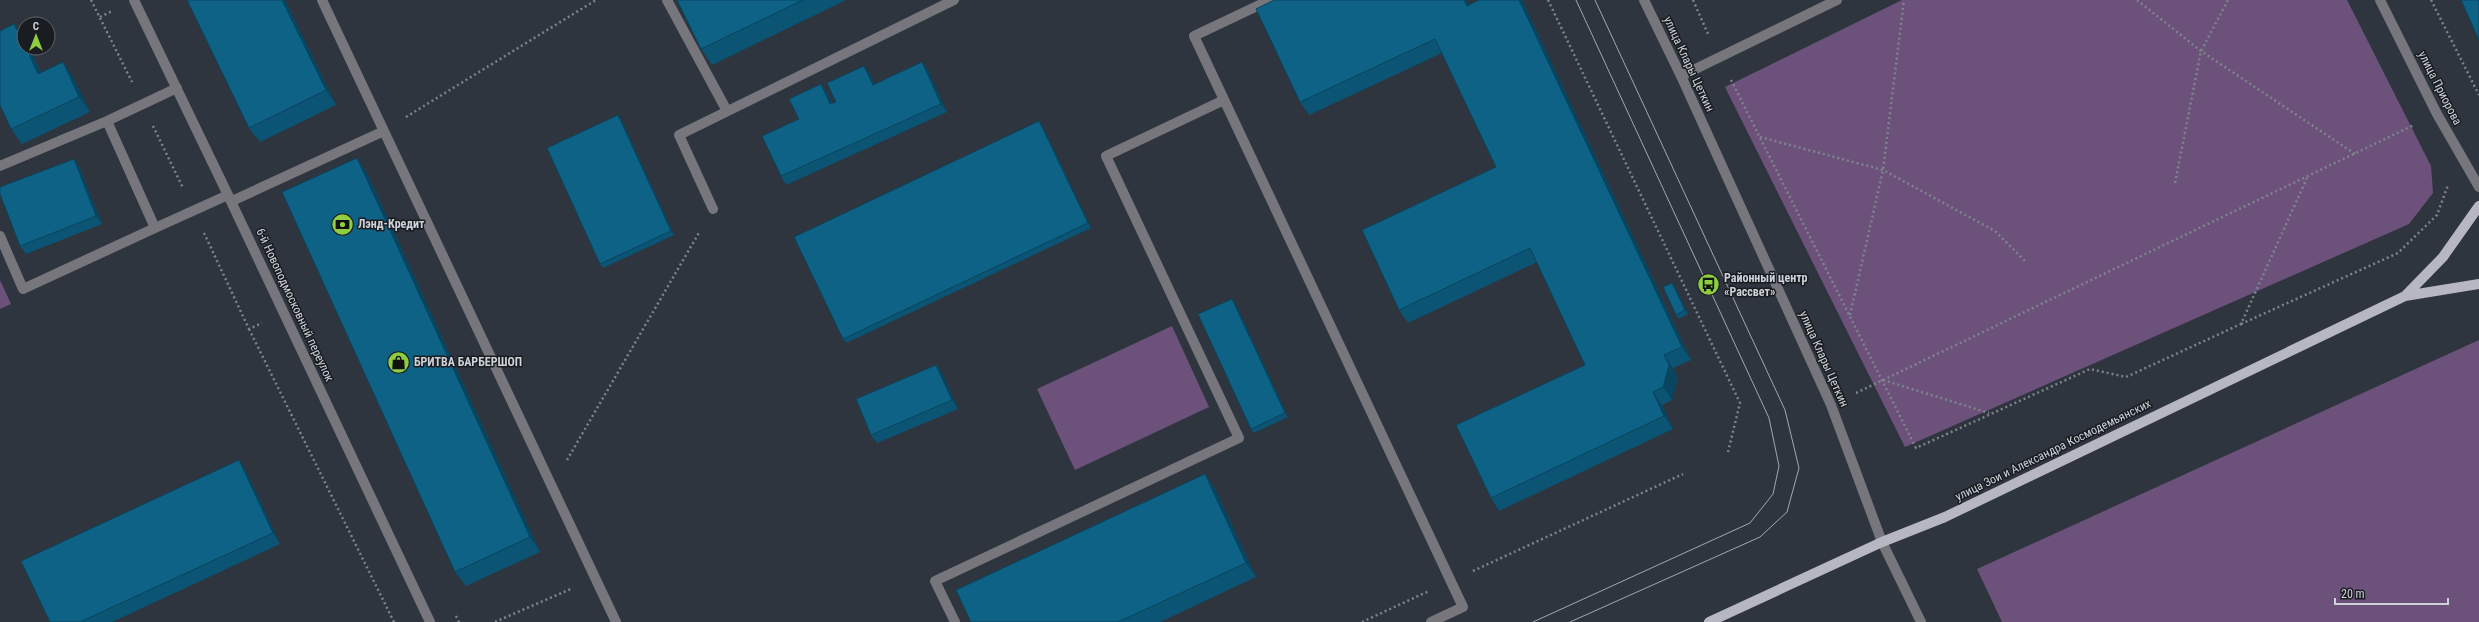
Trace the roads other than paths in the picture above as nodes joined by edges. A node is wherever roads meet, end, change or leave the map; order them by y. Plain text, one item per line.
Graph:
1 (134, 0) edge
2 (322, 0) edge
3 (667, 0) edge
4 (954, 0) edge
5 (1270, 0) edge
6 (1644, 0) edge
7 (1837, 0) edge
8 (2380, 0) edge
9 (1681, 76) junction
10 (177, 88) junction
11 (1224, 100) junction
12 (727, 111) junction
13 (107, 121) junction
14 (384, 131) junction
15 (0, 166) edge
16 (2479, 187) edge
17 (230, 198) junction
18 (2479, 206) edge
19 (713, 209) road end
20 (155, 228) junction
21 (0, 236) edge
22 (2479, 284) edge
23 (2404, 296) junction
24 (1882, 542) junction
25 (430, 622) edge
26 (616, 622) edge
27 (955, 622) edge
28 (1431, 622) edge
29 (1709, 622) edge
30 (1921, 622) edge

1 - 10 street, 6-й Новоподмосковный переулок
2 - 14 street
3 - 12 street
4 - 12 street
5 - 11 street
6 - 9 street, улица Клары Цеткин
7 - 9 street
8 - 16 street, улица Приорова
9 - 24 street, улица Клары Цеткин
10 - 13 street
10 - 17 street, 6-й Новоподмосковный переулок
11 - 27 street
11 - 28 street
12 - 19 street
13 - 15 street
13 - 20 street
14 - 17 street
14 - 26 street
17 - 20 street
17 - 25 street, 6-й Новоподмосковный переулок
18 - 23 main road, улица Зои и Александра Космодемьянских
20 - 21 street
22 - 23 main road, улица Зои и Александра Космодемьянских
23 - 24 main road, улица Зои и Александра Космодемьянских
24 - 29 main road, улица Зои и Александра Космодемьянских
24 - 30 street, улица Клары Цеткин

